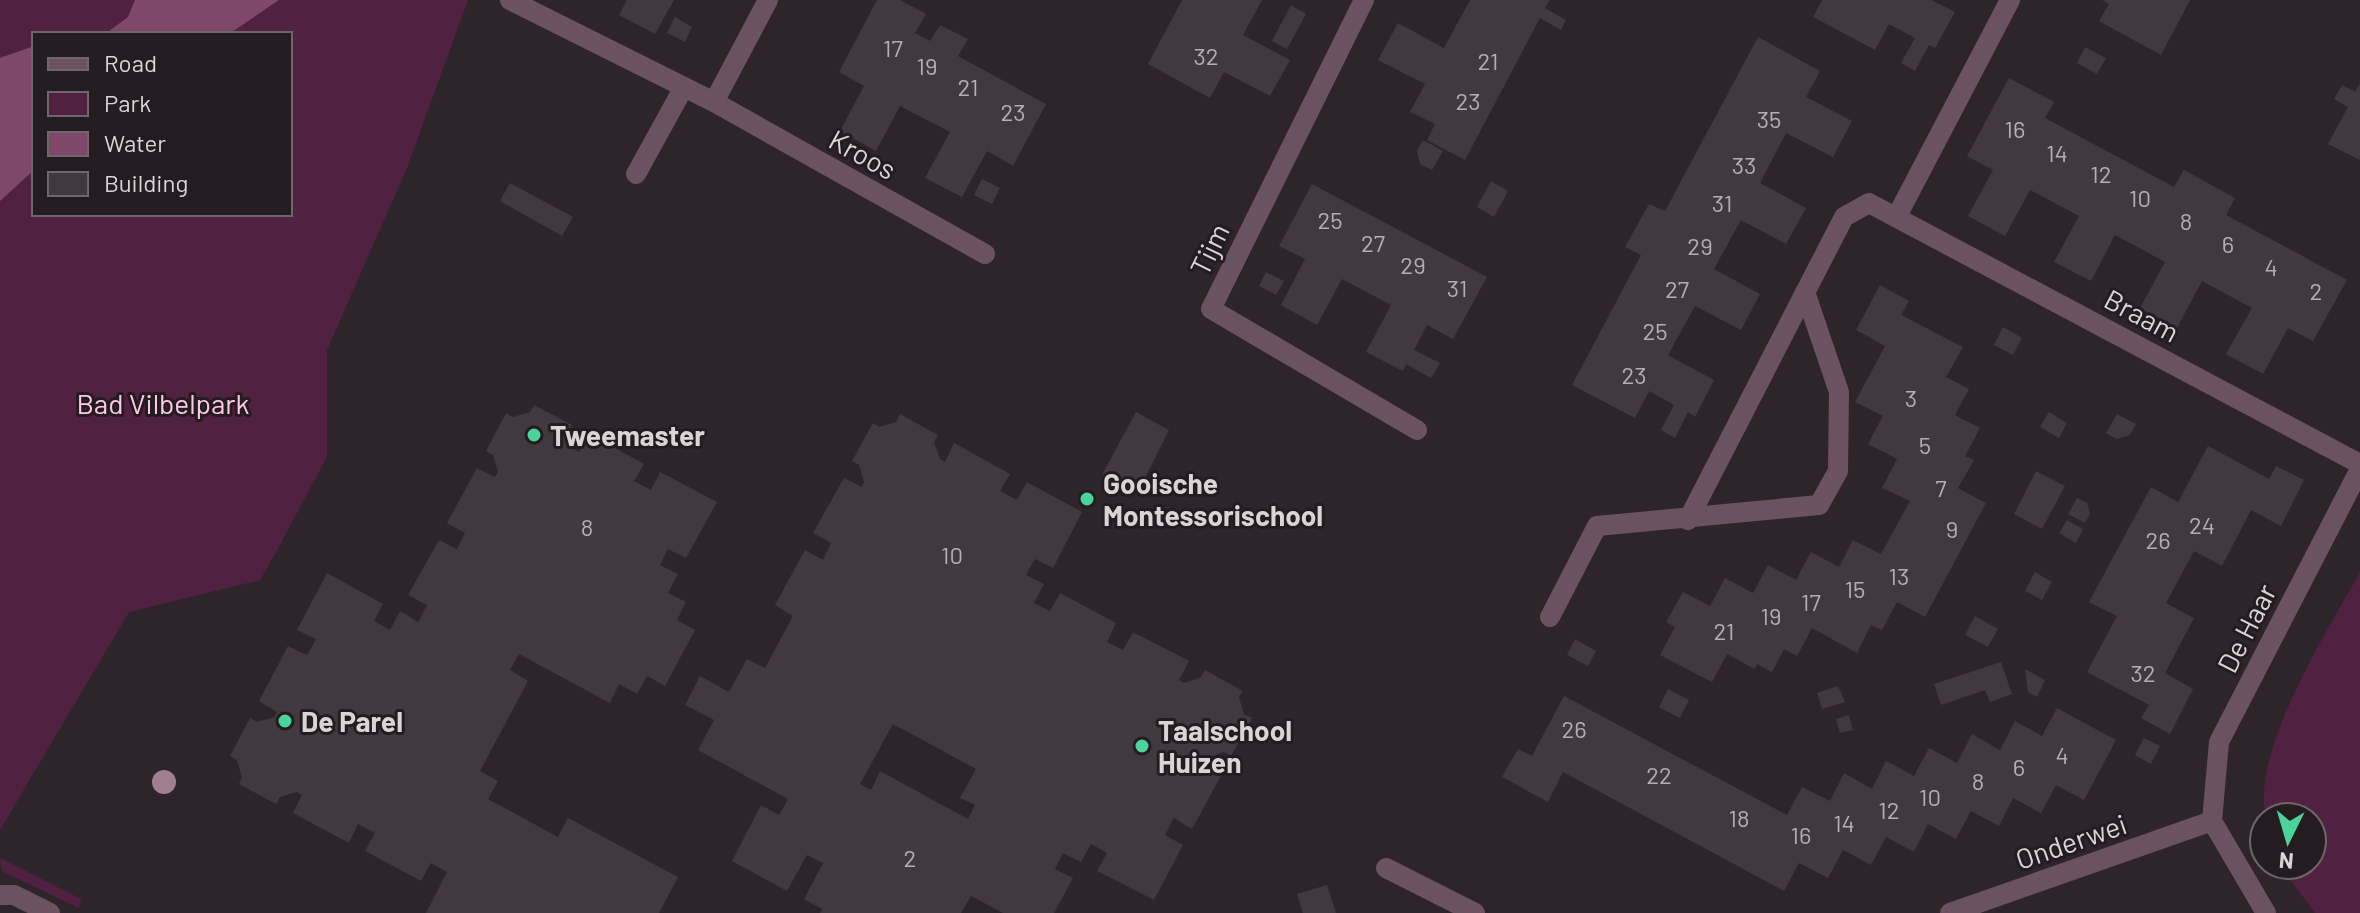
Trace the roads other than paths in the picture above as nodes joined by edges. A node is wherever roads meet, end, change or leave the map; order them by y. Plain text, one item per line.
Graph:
1 (510, 0) edge
2 (768, 0) edge
3 (1364, 0) edge
4 (2010, 0) edge
5 (684, 87) junction
6 (714, 102) junction
7 (636, 174) dead end
8 (1897, 216) junction
9 (985, 254) dead end
10 (1805, 292) junction
11 (1417, 430) dead end
12 (2360, 467) edge
13 (1688, 520) junction
14 (1550, 617) dead end
15 (2212, 821) junction
16 (1386, 868) dead end
17 (0, 895) edge
18 (50, 913) edge
19 (1475, 913) edge
20 (1950, 913) edge
21 (2266, 913) edge

1 - 5 street, Kroos
2 - 6 street
3 - 11 street, Tijm
4 - 8 street
5 - 6 street, Kroos
5 - 7 street
6 - 9 street, Kroos
8 - 10 street, Braam
8 - 12 street, Braam
10 - 13 street, Braam
10 - 13 street
12 - 15 street, De Haar
13 - 14 street
15 - 20 street, Onderwei
15 - 21 street
16 - 19 street
17 - 18 street

